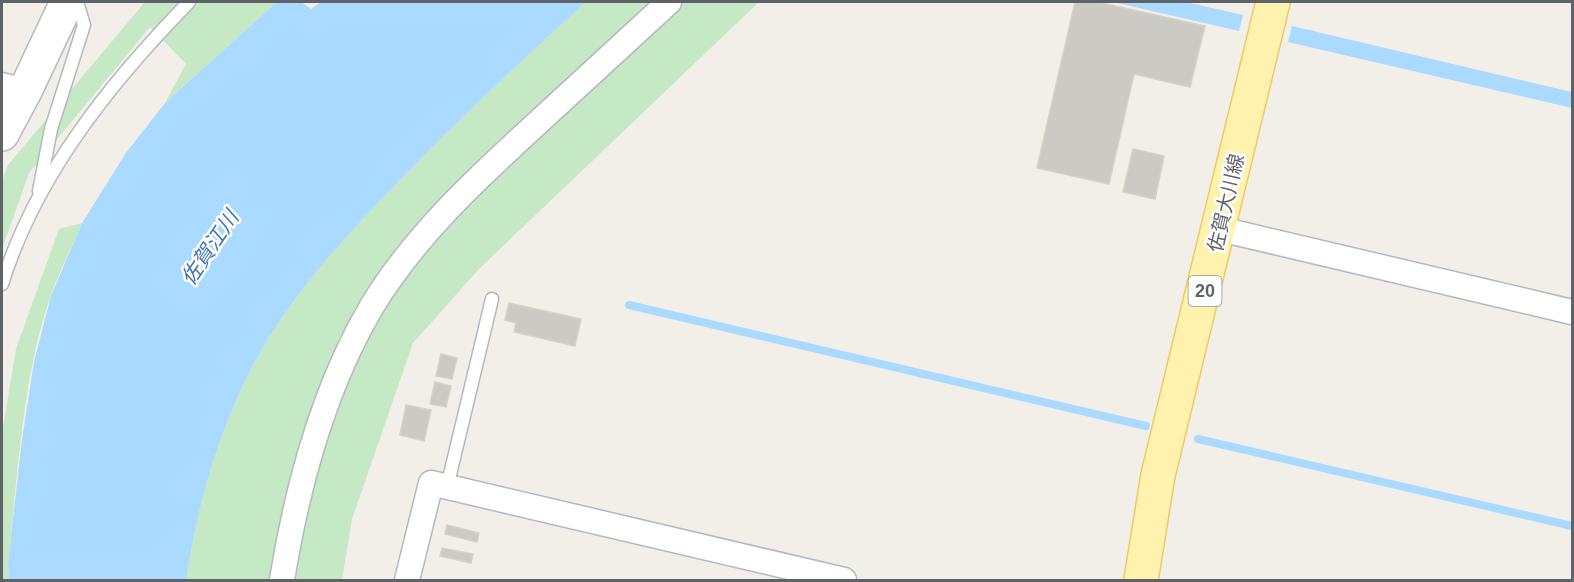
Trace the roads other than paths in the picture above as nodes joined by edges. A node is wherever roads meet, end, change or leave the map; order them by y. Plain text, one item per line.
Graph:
1 (67, 2) edge
2 (77, 2) edge
3 (189, 2) edge
4 (669, 2) edge
5 (1273, 2) edge
6 (13, 88) edge
7 (2, 134) edge
8 (37, 198) junction
9 (1220, 229) junction
10 (2, 284) edge
11 (492, 299) dead end
12 (1572, 312) edge
13 (447, 487) junction
14 (282, 580) edge
15 (407, 580) edge
16 (844, 580) edge
17 (1142, 580) edge

1 - 6 main road
2 - 8 lane
3 - 8 lane
4 - 14 street
5 - 9 main road, 佐賀大川線 / 20
6 - 7 main road
8 - 10 lane
9 - 12 street
9 - 17 main road, 佐賀大川線 / 20
11 - 13 lane
13 - 15 street
13 - 16 street

